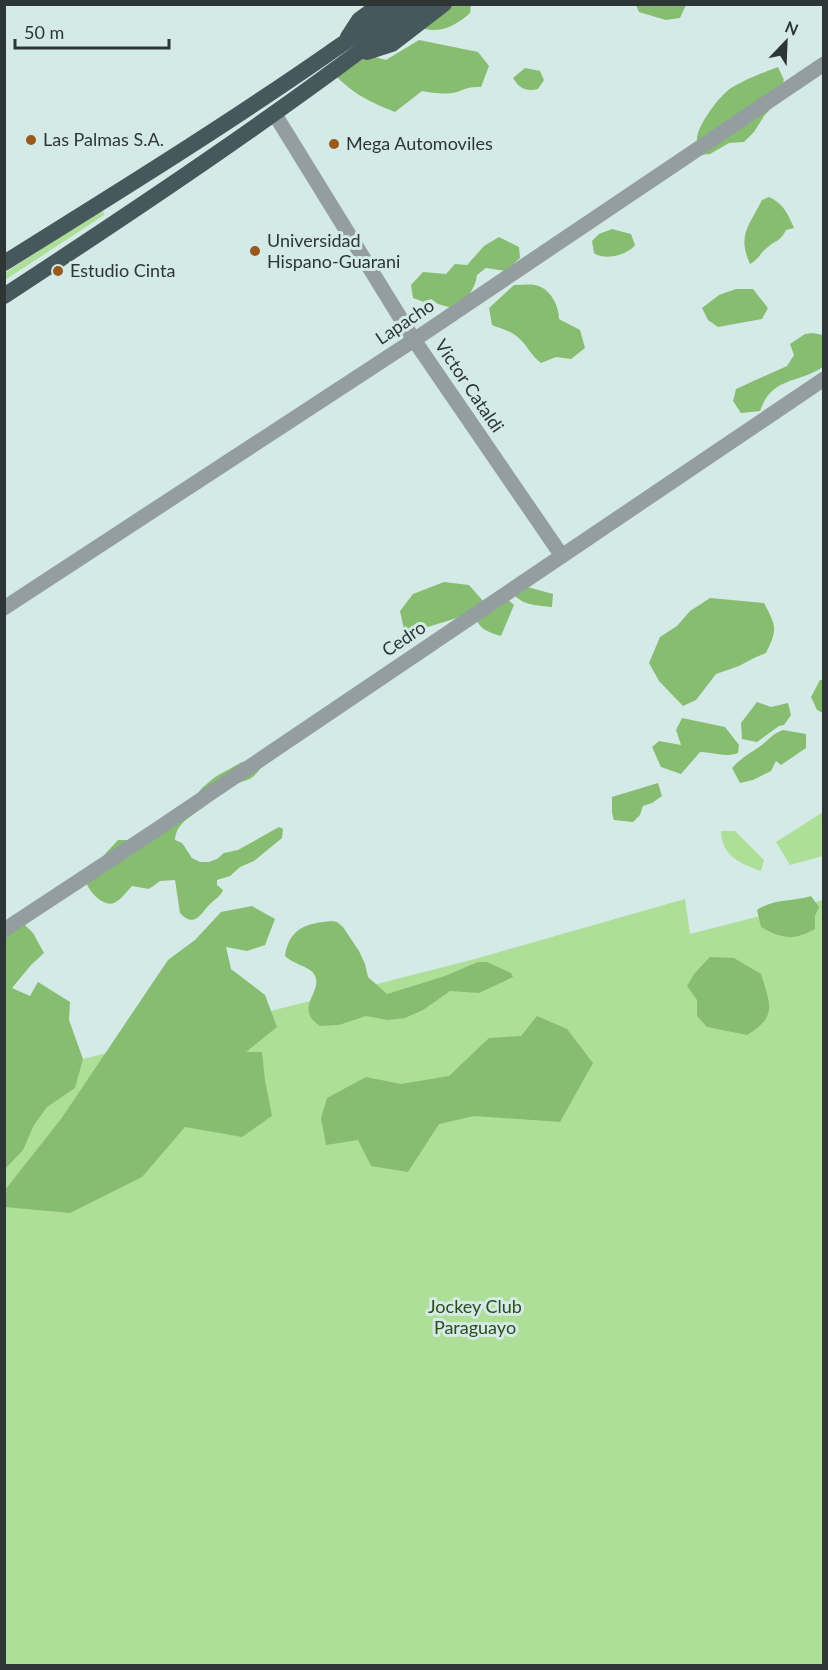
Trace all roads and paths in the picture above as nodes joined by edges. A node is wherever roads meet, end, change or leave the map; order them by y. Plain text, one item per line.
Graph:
1 (381, 4) edge
2 (400, 4) edge
3 (422, 4) edge
4 (444, 4) edge
5 (375, 32) junction
6 (345, 41) junction
7 (357, 54) junction
8 (824, 64) edge
9 (273, 113) junction
10 (143, 176) junction
11 (156, 197) junction
12 (4, 263) edge
13 (4, 296) edge
14 (414, 340) junction
15 (824, 379) edge
16 (562, 556) junction
17 (4, 608) edge
18 (4, 930) edge

1 - 6 highway
2 - 5 highway
3 - 5 highway
4 - 7 highway
5 - 6 highway
5 - 7 highway
6 - 10 highway
7 - 9 highway
8 - 14 street, Lapacho
9 - 11 highway
9 - 14 street, Victor Cataldi
10 - 11 highway
10 - 12 highway
11 - 13 highway
14 - 16 street, Victor Cataldi
14 - 17 street, Lapacho
15 - 16 street, Cedro
16 - 18 street, Cedro

